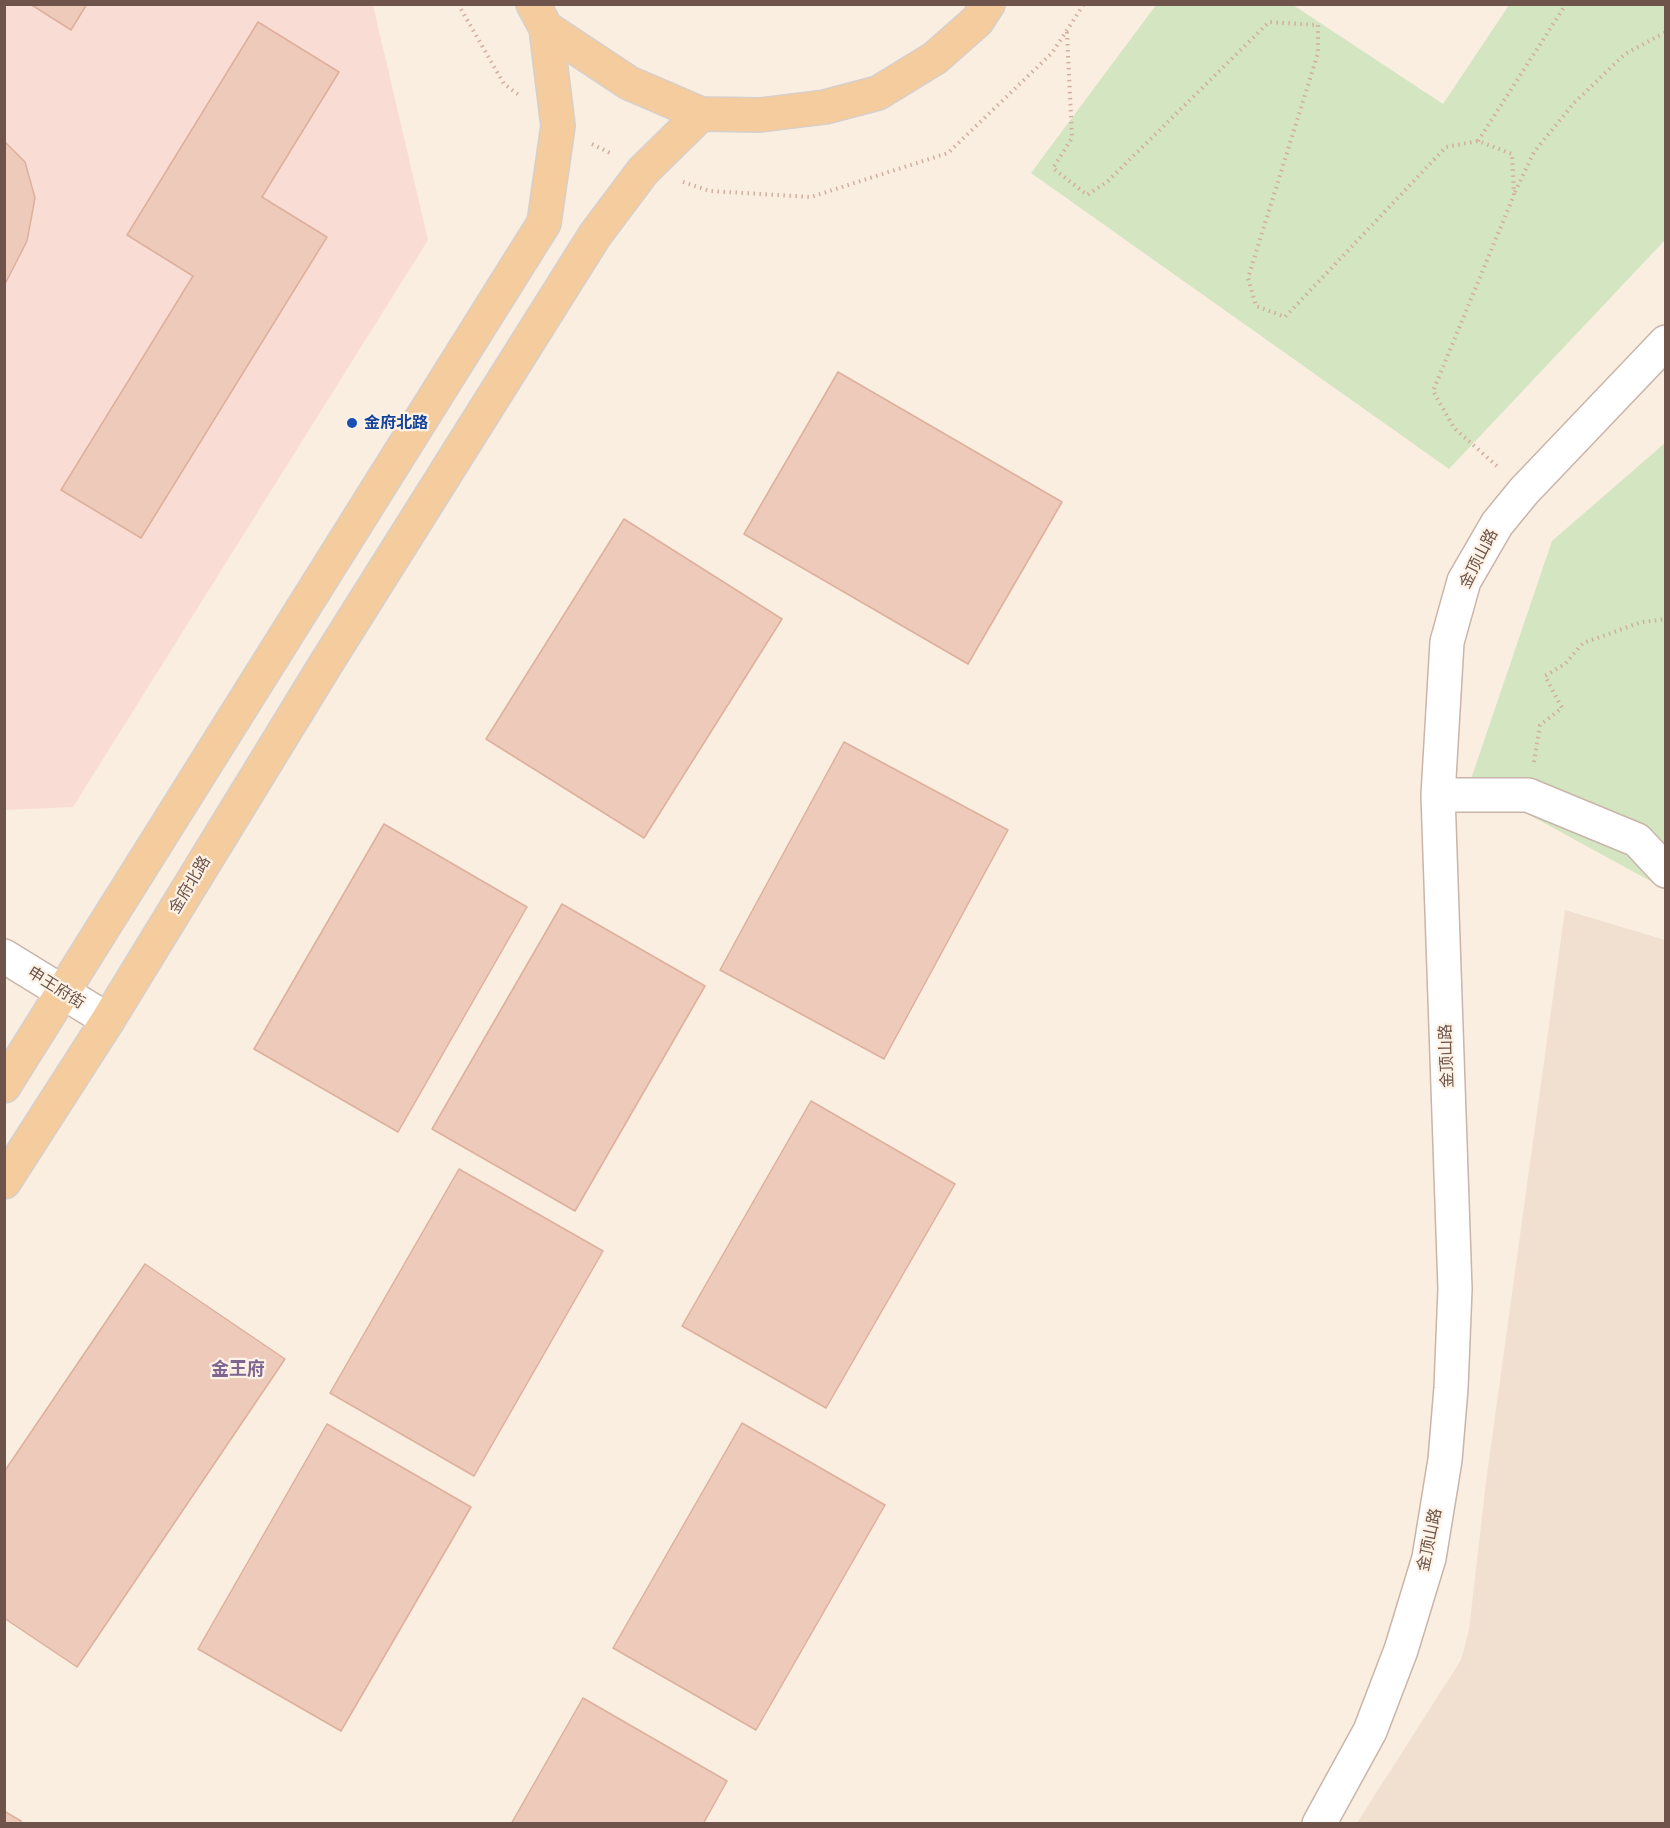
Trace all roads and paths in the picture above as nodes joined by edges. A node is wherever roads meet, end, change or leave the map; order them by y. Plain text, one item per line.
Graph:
1 (988, 4) edge
2 (1566, 4) edge
3 (539, 16) edge
4 (1066, 32) dead end
5 (1665, 32) edge
6 (701, 114) junction
7 (1478, 141) junction
8 (1514, 195) junction
9 (1665, 342) edge
10 (1524, 491) junction
11 (1665, 619) edge
12 (1438, 795) junction
13 (1528, 795) junction
14 (1665, 871) edge
15 (4, 956) edge
16 (63, 993) junction
17 (108, 1020) junction
18 (4, 1086) edge
19 (4, 1182) edge
20 (1319, 1824) edge

1 - 6 main road
2 - 7 path
3 - 6 main road
3 - 16 main road
4 - 7 path
5 - 8 path
6 - 17 main road, 金府北路
7 - 8 path
8 - 10 path
9 - 10 street, 金顶山路
10 - 12 street, 金顶山路
11 - 13 path
12 - 13 street
12 - 20 street, 金顶山路
13 - 14 street
15 - 16 street, 申王府街
16 - 17 street, 申王府街
16 - 18 main road
17 - 19 main road, 金府北路

